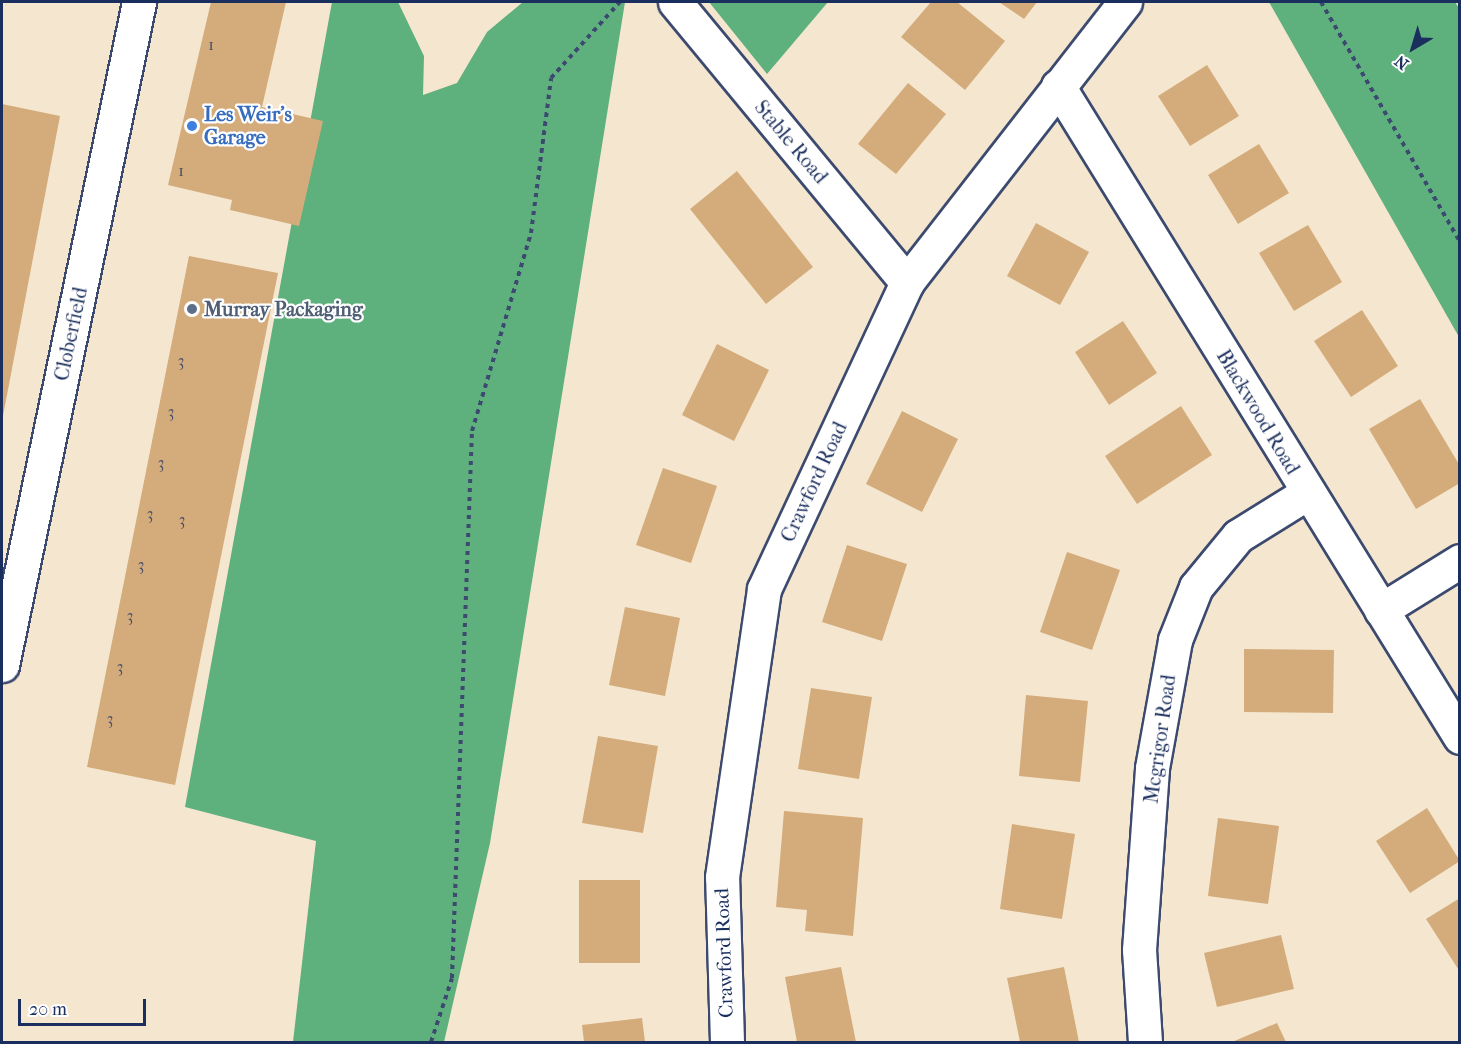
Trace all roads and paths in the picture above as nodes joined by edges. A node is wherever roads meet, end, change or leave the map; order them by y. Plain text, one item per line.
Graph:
1 (139, 2) edge
2 (620, 2) edge
3 (675, 2) edge
4 (1125, 2) edge
5 (1321, 2) edge
6 (1058, 86) junction
7 (1460, 242) edge
8 (907, 282) junction
9 (1307, 493) junction
10 (1460, 561) edge
11 (1381, 610) junction
12 (2, 665) edge
13 (1460, 737) edge
14 (431, 1042) edge
15 (727, 1042) edge
16 (1145, 1042) edge

1 - 12 street, Cloberfield
2 - 14 path
3 - 8 street, Stable Road
4 - 6 street, Crawford Road
5 - 7 path
6 - 8 street, Crawford Road
6 - 9 street, Blackwood Road
8 - 15 street, Crawford Road
9 - 11 street, Blackwood Road
9 - 16 street, Mcgrigor Road
10 - 11 street
11 - 13 street, Blackwood Road

